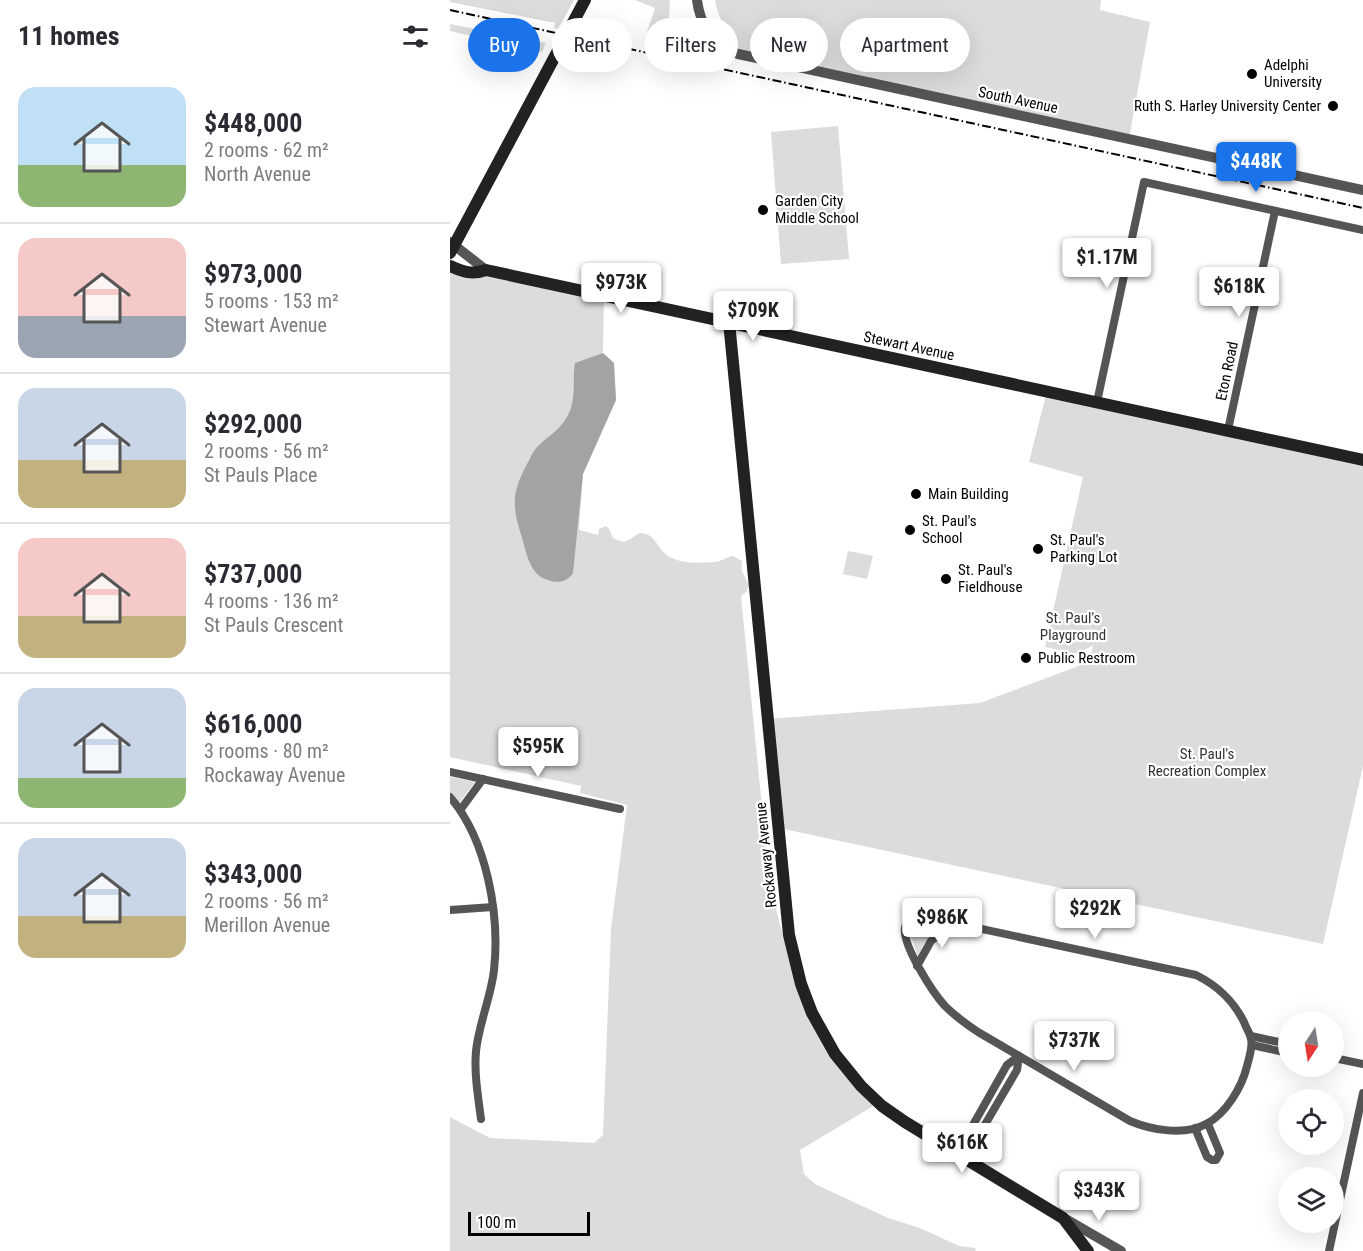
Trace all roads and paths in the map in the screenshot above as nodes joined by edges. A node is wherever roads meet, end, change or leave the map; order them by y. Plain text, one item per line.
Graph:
1 (585, 0) edge
2 (697, 0) edge
3 (1363, 190) edge
4 (1275, 211) junction
5 (1363, 230) edge
6 (451, 247) edge
7 (450, 266) edge
8 (486, 270) junction
9 (729, 322) junction
10 (1097, 402) junction
11 (1228, 430) junction
12 (1362, 456) edge
13 (450, 772) edge
14 (483, 779) junction
15 (450, 797) edge
16 (461, 809) junction
17 (620, 809) dead end
18 (493, 907) junction
19 (450, 910) edge
20 (954, 922) junction
21 (917, 966) junction
22 (1251, 1040) junction
23 (1278, 1043) edge
24 (1278, 1049) edge
25 (1018, 1056) junction
26 (1344, 1060) edge
27 (1363, 1064) edge
28 (1363, 1093) edge
29 (481, 1119) dead end
30 (1208, 1124) junction
31 (1195, 1128) junction
32 (961, 1156) junction
33 (1063, 1218) junction
34 (1088, 1251) edge
35 (1121, 1251) edge
36 (1329, 1251) edge

1 - 6 main road
2 - 3 street, South Avenue
4 - 5 street
4 - 10 street
4 - 11 street, Eton Road
6 - 8 street
7 - 8 main road, Stewart Avenue
8 - 9 main road, Stewart Avenue
9 - 10 main road, Stewart Avenue
9 - 32 main road, Rockaway Avenue
10 - 11 main road, Stewart Avenue
11 - 12 main road, Stewart Avenue
13 - 14 street
14 - 16 street
14 - 17 street
15 - 16 street
16 - 18 street
18 - 19 street
18 - 29 street
20 - 21 street
20 - 21 street
20 - 22 street
21 - 25 street
22 - 23 street
22 - 24 street
22 - 30 street
25 - 31 street
25 - 32 street
26 - 27 street
28 - 36 street
30 - 31 street
30 - 31 street
32 - 33 main road, Rockaway Avenue
33 - 34 main road, Rockaway Avenue
33 - 35 street

